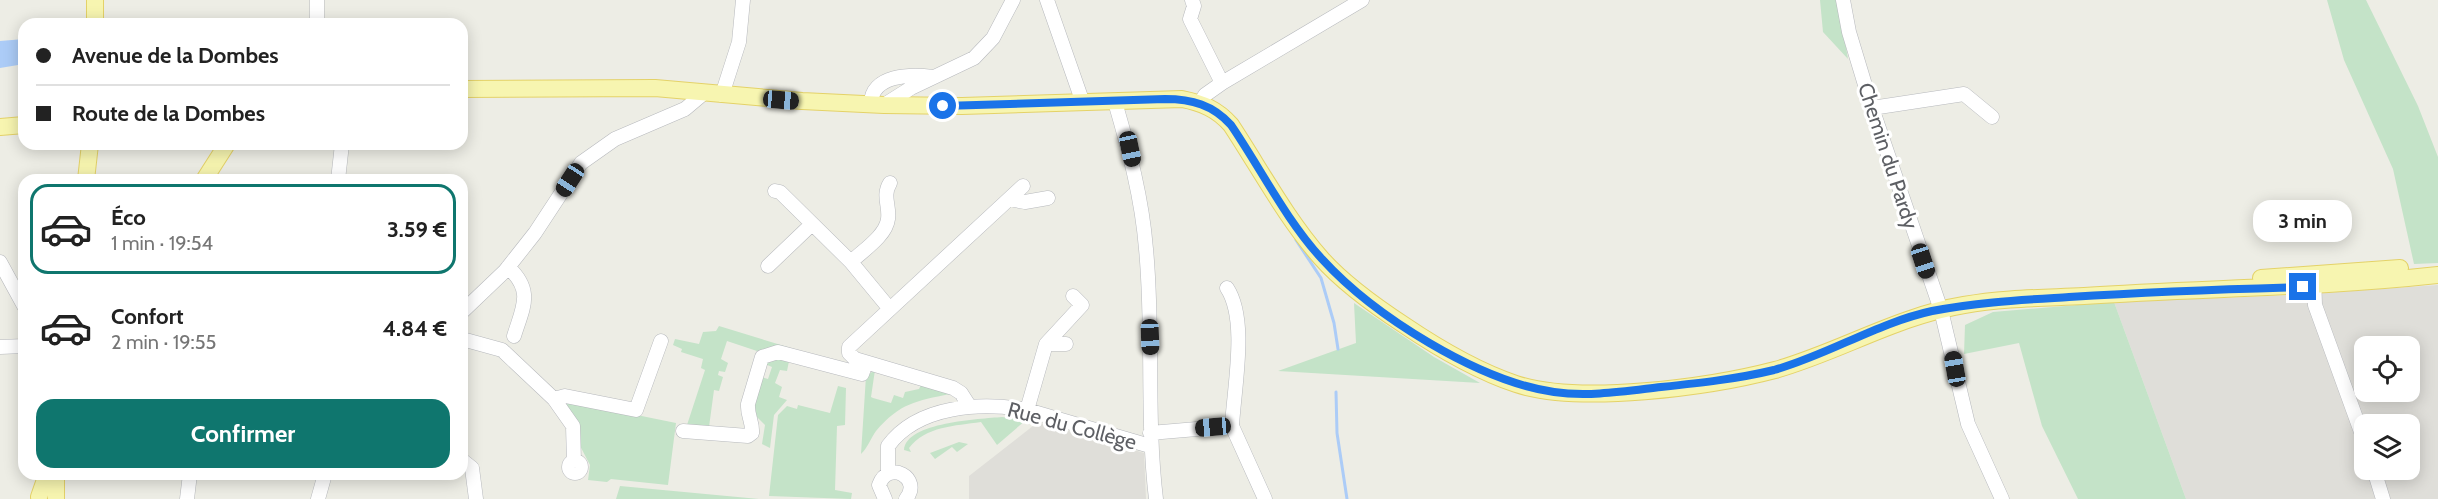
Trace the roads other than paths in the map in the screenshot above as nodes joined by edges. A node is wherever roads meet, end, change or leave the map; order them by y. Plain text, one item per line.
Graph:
1 (95, 0) edge
2 (317, 0) edge
3 (743, 0) edge
4 (1013, 0) edge
5 (1047, 0) edge
6 (1192, 0) edge
7 (1362, 0) edge
8 (1843, 0) edge
9 (95, 18) edge
10 (317, 18) edge
11 (1222, 83) junction
12 (468, 89) edge
13 (704, 93) junction
14 (722, 95) junction
15 (1115, 102) junction
16 (1083, 103) junction
17 (1200, 103) junction
18 (877, 105) junction
19 (1872, 108) junction
20 (1992, 117) dead end
21 (18, 126) edge
22 (0, 127) edge
23 (89, 150) edge
24 (224, 150) edge
25 (341, 150) edge
26 (87, 174) edge
27 (208, 174) edge
28 (339, 174) edge
29 (890, 183) dead end
30 (1023, 186) dead end
31 (775, 191) dead end
32 (1048, 198) dead end
33 (1009, 199) junction
34 (812, 224) junction
35 (0, 262) edge
36 (851, 262) junction
37 (768, 266) dead end
38 (2438, 266) edge
39 (508, 267) junction
40 (2438, 275) edge
41 (2314, 280) junction
42 (1227, 288) dead end
43 (18, 295) edge
44 (1073, 296) dead end
45 (468, 306) edge
46 (889, 308) junction
47 (1941, 310) junction
48 (513, 336) dead end
49 (468, 341) edge
50 (661, 341) dead end
51 (1046, 344) junction
52 (1066, 344) dead end
53 (18, 346) edge
54 (0, 347) edge
55 (866, 363) junction
56 (554, 399) junction
57 (970, 407) junction
58 (1027, 410) junction
59 (2355, 414) edge
60 (1232, 426) junction
61 (683, 431) dead end
62 (1150, 440) junction
63 (574, 461) dead end
64 (468, 465) edge
65 (888, 473) junction
66 (44, 480) edge
67 (56, 480) edge
68 (189, 480) edge
69 (323, 480) edge
70 (2377, 480) edge
71 (37, 498) edge
72 (56, 499) edge
73 (187, 499) edge
74 (318, 499) edge
75 (476, 499) edge
76 (885, 499) edge
77 (906, 499) edge
78 (1156, 499) edge
79 (1265, 499) edge
80 (2002, 499) edge
81 (2383, 499) edge

1 - 9 main road
2 - 10 street
3 - 14 street
4 - 18 street
5 - 16 street
6 - 11 street
7 - 11 street
8 - 19 street, Chemin du Pardy
11 - 17 street
12 - 13 main road
13 - 14 main road
13 - 39 street
14 - 18 main road
15 - 16 main road
15 - 17 main road
15 - 62 street
16 - 18 main road
17 - 47 main road
19 - 20 street
19 - 47 street, Chemin du Pardy
21 - 22 main road
23 - 26 main road
24 - 27 main road
25 - 28 street
29 - 36 street
30 - 33 street
31 - 34 street
32 - 33 street
33 - 46 street
34 - 36 street
34 - 37 street
35 - 43 street
36 - 46 street
38 - 41 main road
39 - 45 street
39 - 48 street
40 - 41 main road
41 - 47 main road
41 - 59 street
42 - 60 street
44 - 51 street
46 - 55 street
47 - 80 street, Chemin du Pardy
49 - 56 street
50 - 56 street
51 - 52 street
51 - 58 street
53 - 54 street
55 - 57 street
55 - 61 street
56 - 63 street
57 - 58 street, Rue du Collège
57 - 65 street, Rue du Collège
58 - 62 street, Rue du Collège
60 - 62 street
60 - 79 street
62 - 78 street
64 - 75 street
65 - 76 street, Rue du Collège
65 - 77 street
66 - 71 main road
67 - 72 main road
68 - 73 street
69 - 74 street
70 - 81 street
71 - 72 main road

